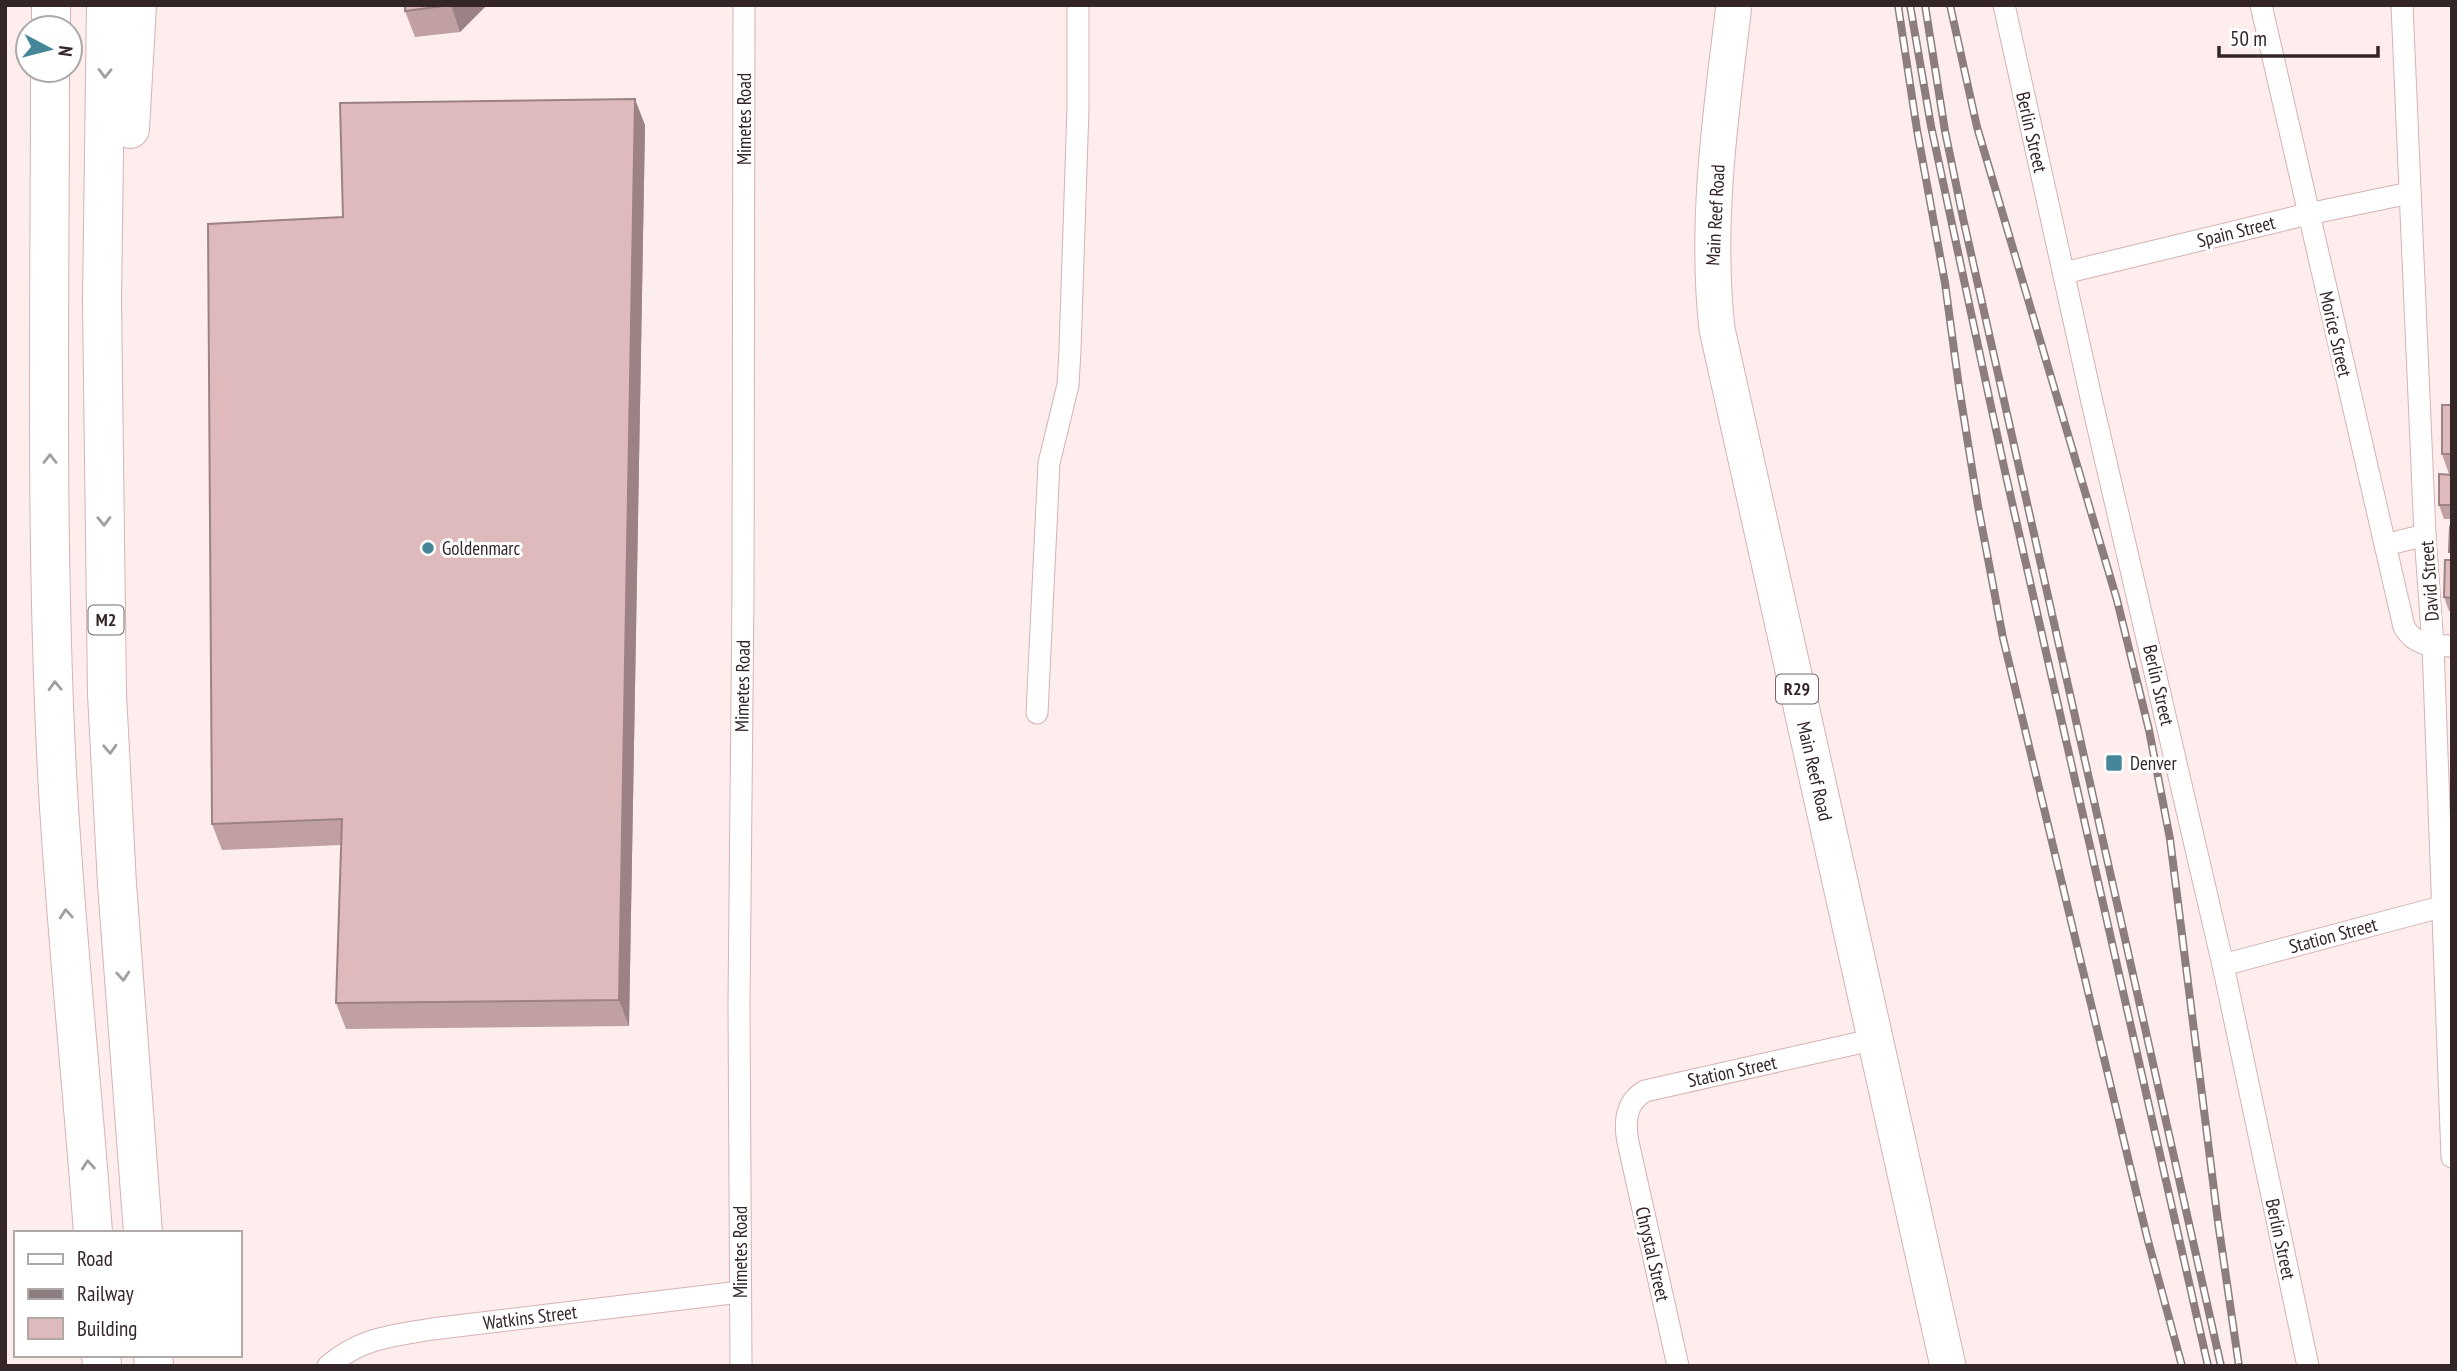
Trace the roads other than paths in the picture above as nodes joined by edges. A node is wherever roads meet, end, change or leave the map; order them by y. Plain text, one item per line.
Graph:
1 (106, 5) edge
2 (137, 5) edge
3 (744, 5) edge
4 (1078, 5) edge
5 (1734, 5) edge
6 (2004, 5) edge
7 (2260, 5) edge
8 (2402, 5) edge
9 (50, 84) edge
10 (2410, 192) junction
11 (2308, 214) junction
12 (2064, 273) junction
13 (104, 472) junction
14 (2426, 535) junction
15 (2385, 545) junction
16 (2442, 646) edge
17 (1037, 713) dead end
18 (2447, 905) edge
19 (2224, 965) junction
20 (1876, 1040) junction
21 (2451, 1131) edge
22 (1628, 1142) joint
23 (2452, 1157) edge
24 (93, 1231) edge
25 (143, 1231) edge
26 (740, 1292) junction
27 (328, 1366) edge
28 (741, 1366) edge
29 (1678, 1366) edge
30 (1948, 1366) edge
31 (2308, 1366) edge

1 -> 13 highway, M2
2 - 13 highway
3 - 26 street, Mimetes Road
4 - 17 street
5 - 20 main road, Main Reef Road / R29
6 - 12 street, Berlin Street
7 - 11 street, Morice Street
8 - 10 street, David Street
24 -> 9 highway
10 - 11 street, Spain Street
10 - 14 street, David Street
11 - 12 street, Spain Street
11 - 15 street, Morice Street
12 - 19 street, Berlin Street
13 -> 25 highway, M2
14 - 15 street
14 - 16 street, David Street
15 - 16 street, Morice Street
16 - 18 street, David Street
18 - 19 street, Station Street
18 - 21 street, David Street
19 - 31 street, Berlin Street
20 - 22 street, Station Street
20 - 30 main road, Main Reef Road / R29
21 - 23 street, David Street
22 - 29 street, Chrystal Street
26 - 27 street, Watkins Street
26 - 28 street, Mimetes Road

